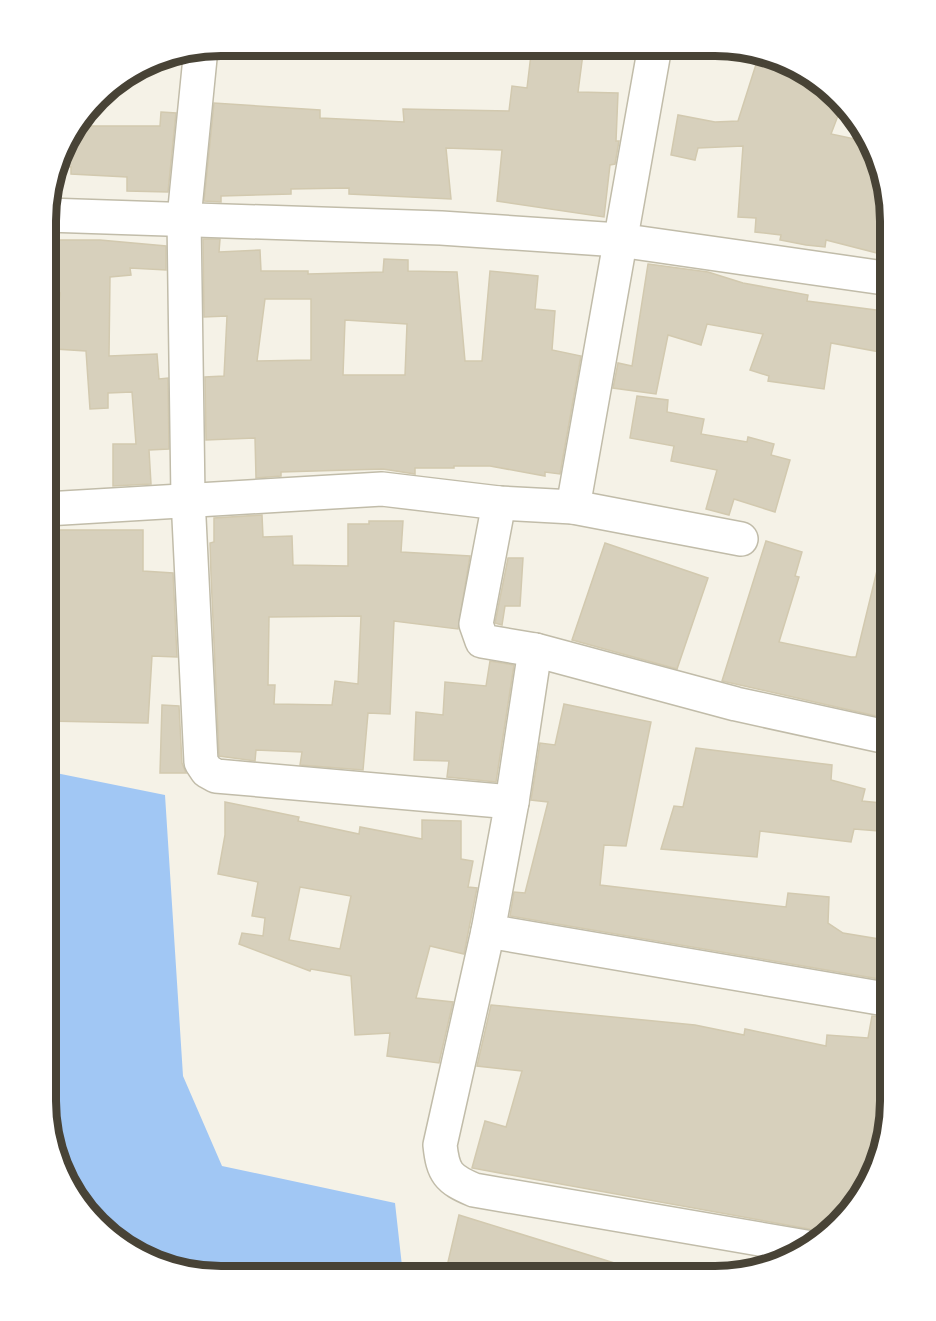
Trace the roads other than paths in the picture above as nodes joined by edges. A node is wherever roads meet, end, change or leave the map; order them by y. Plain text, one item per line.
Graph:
1 (653, 56) edge
2 (200, 57) edge
3 (56, 214) edge
4 (184, 218) junction
5 (619, 240) junction
6 (880, 277) edge
7 (188, 498) junction
8 (499, 503) junction
9 (573, 507) junction
10 (56, 508) edge
11 (741, 539) dead end
12 (536, 650) junction
13 (880, 736) edge
14 (512, 802) junction
15 (489, 931) junction
16 (880, 998) edge
17 (794, 1245) edge

1 - 5 street
2 - 4 street
3 - 4 street
4 - 5 street
4 - 7 street
5 - 6 street
5 - 9 street
7 - 8 street
7 - 10 street
7 - 14 street
8 - 9 street
8 - 12 street
9 - 11 street
12 - 13 street
12 - 14 street
14 - 15 street
15 - 16 street
15 - 17 street

